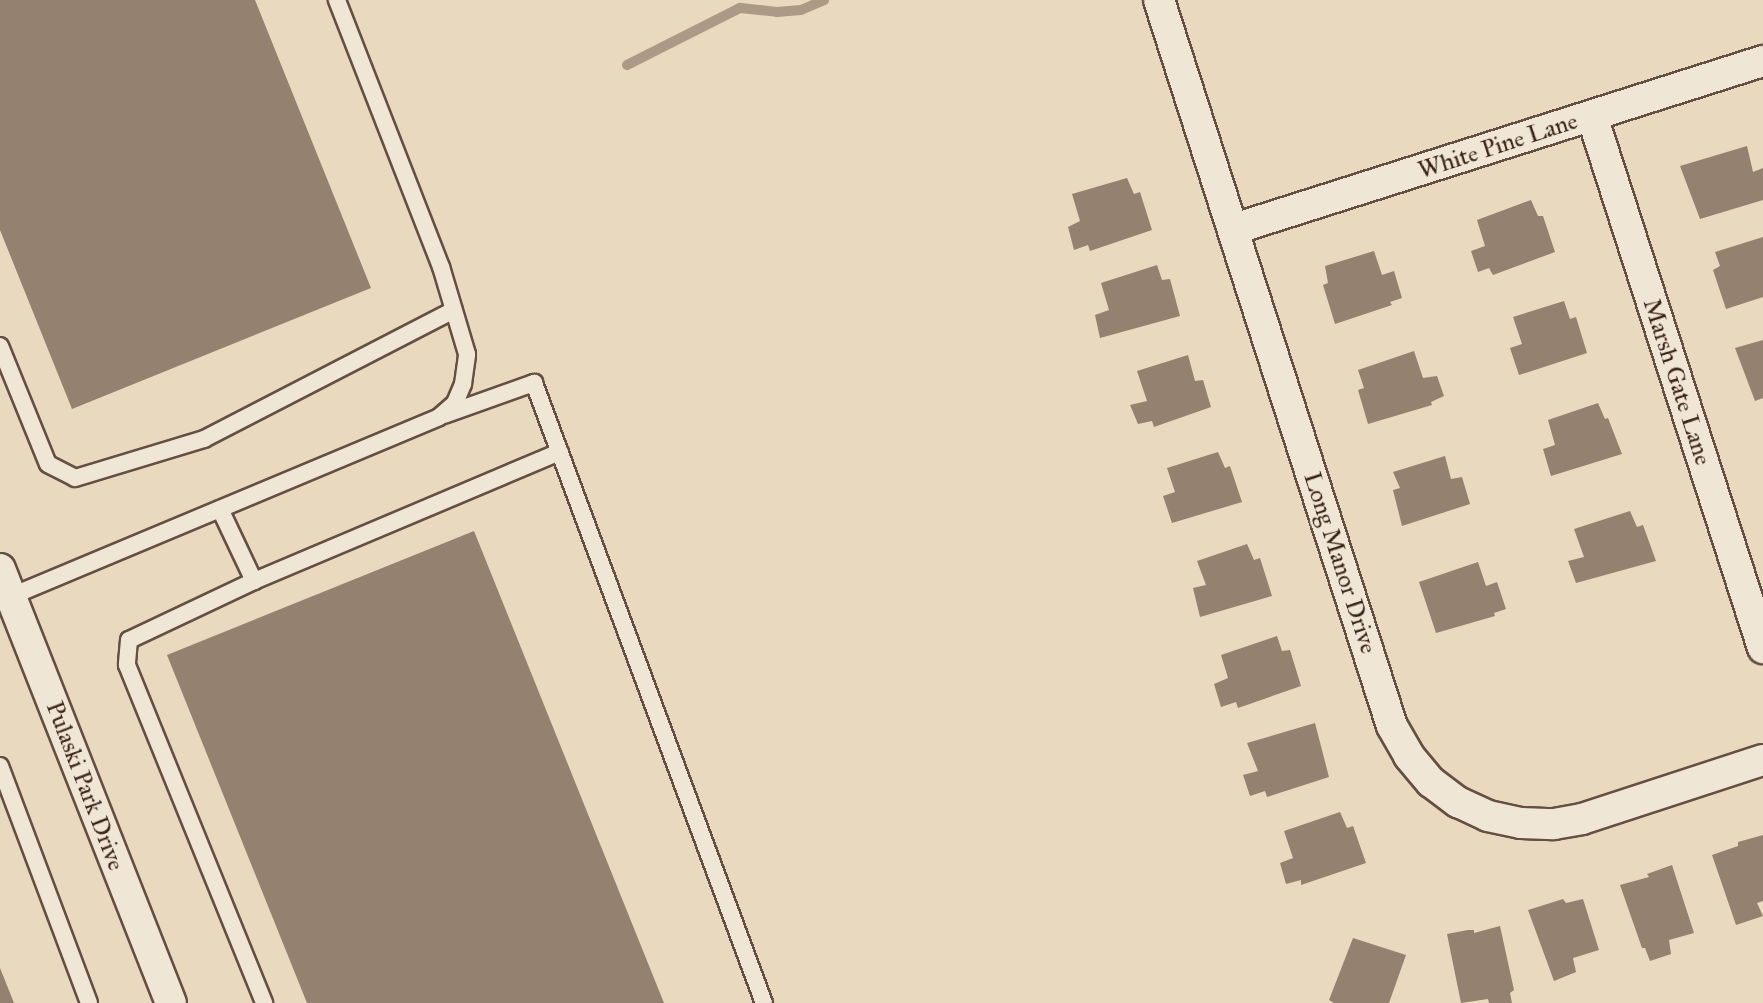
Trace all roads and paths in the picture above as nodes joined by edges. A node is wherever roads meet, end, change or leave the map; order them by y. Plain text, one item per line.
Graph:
1 (337, 0) edge
2 (1159, 0) edge
3 (1763, 61) edge
4 (1592, 116) junction
5 (1234, 229) junction
6 (454, 310) junction
7 (0, 346) edge
8 (439, 417) junction
9 (560, 452) junction
10 (220, 509) junction
11 (254, 581) junction
12 (4, 589) edge
13 (1763, 648) edge
14 (1763, 761) edge
15 (0, 766) edge
16 (89, 1003) edge
17 (172, 1003) edge
18 (264, 1003) edge
19 (764, 1003) edge

1 - 6 lane
2 - 5 street, Long Manor Drive
3 - 4 street, White Pine Lane
4 - 5 street, White Pine Lane
4 - 13 street, Marsh Gate Lane
5 - 14 street, Long Manor Drive
6 - 7 lane
6 - 8 lane
8 - 9 lane
8 - 10 lane
9 - 11 lane
9 - 19 lane
10 - 11 lane
10 - 12 lane
11 - 18 lane
12 - 17 street, Pulaski Park Drive
15 - 16 lane

